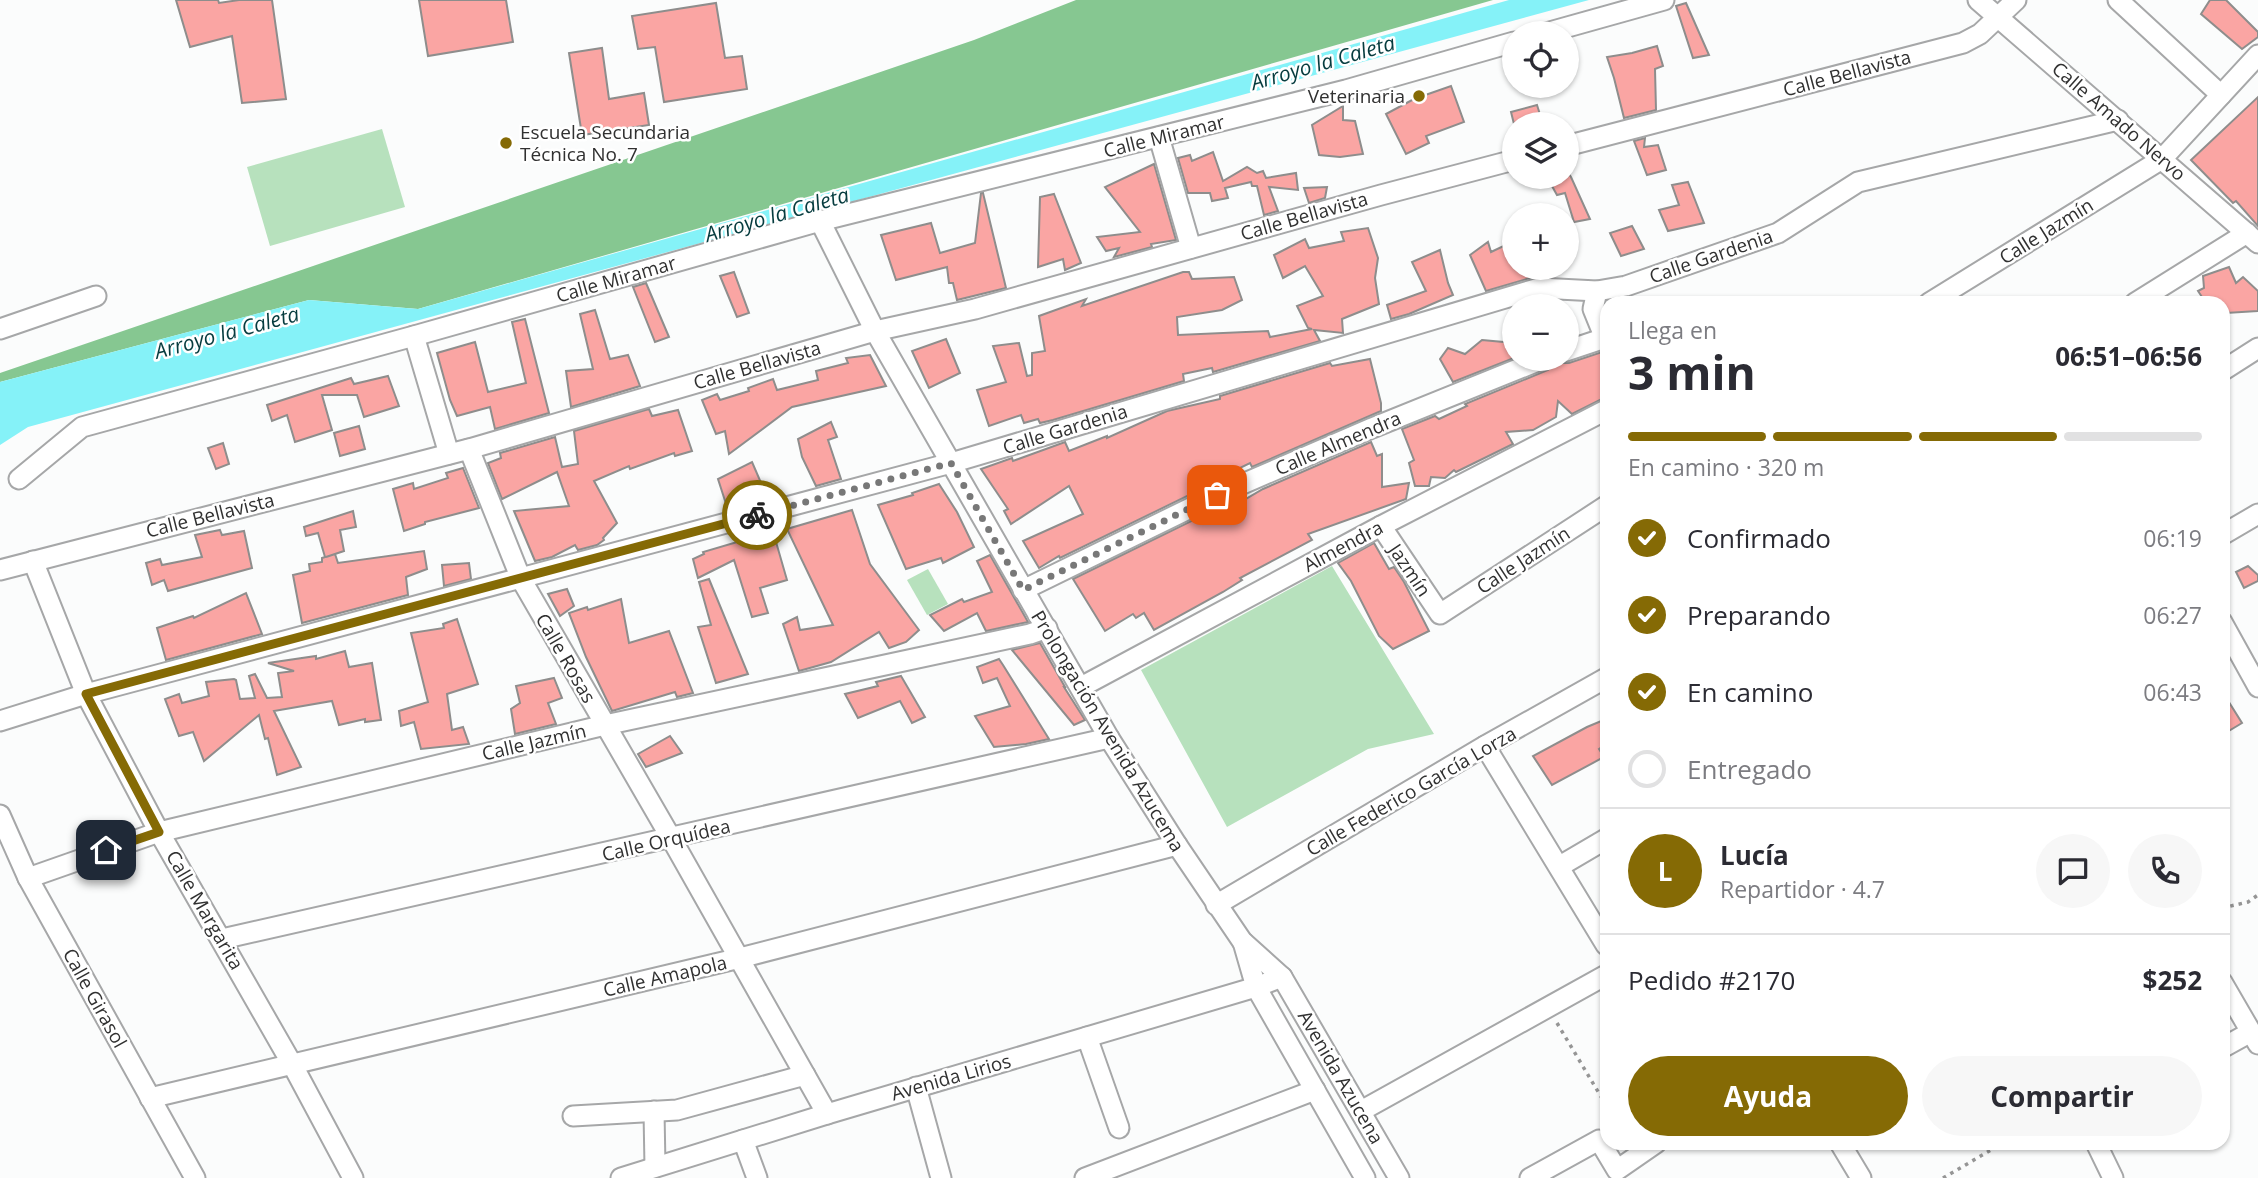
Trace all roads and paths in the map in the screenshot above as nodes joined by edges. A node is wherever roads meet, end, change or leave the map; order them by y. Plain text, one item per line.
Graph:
1 (1664, 0) edge
2 (1978, 0) edge
3 (2016, 0) edge
4 (2118, 0) edge
5 (1998, 17) junction
6 (1579, 24) edge
7 (1502, 45) edge
8 (2258, 55) edge
9 (2221, 95) junction
10 (2118, 120) junction
11 (1159, 137) junction
12 (1579, 143) edge
13 (2162, 159) junction
14 (1502, 163) edge
15 (820, 222) junction
16 (2252, 238) edge
17 (1191, 248) junction
18 (1597, 291) junction
19 (96, 296) dead end
20 (1940, 296) edge
21 (2148, 296) edge
22 (1600, 325) edge
23 (0, 329) edge
24 (875, 331) junction
25 (414, 336) junction
26 (1600, 341) edge
27 (1579, 347) edge
28 (2258, 348) edge
29 (2230, 366) edge
30 (1513, 371) edge
31 (1600, 413) edge
32 (470, 449) junction
33 (449, 454) junction
34 (951, 463) junction
35 (19, 479) dead end
36 (1600, 510) edge
37 (2258, 514) edge
38 (1381, 526) junction
39 (2230, 530) edge
40 (33, 561) junction
41 (0, 570) edge
42 (521, 579) junction
43 (1023, 590) junction
44 (1440, 614) joint
45 (1046, 628) junction
46 (2230, 636) edge
47 (1600, 681) edge
48 (1081, 687) junction
49 (2258, 687) edge
50 (86, 694) junction
51 (0, 721) edge
52 (606, 725) junction
53 (1109, 738) junction
54 (1485, 746) junction
55 (0, 815) edge
56 (159, 832) junction
57 (671, 838) junction
58 (1600, 843) edge
59 (1177, 845) junction
60 (1560, 866) junction
61 (28, 878) junction
62 (2258, 895) edge
63 (1216, 905) junction
64 (2230, 906) edge
65 (1600, 935) edge
66 (222, 939) junction
67 (1242, 941) junction
68 (740, 958) junction
69 (1282, 977) junction
70 (1600, 978) edge
71 (1256, 987) junction
72 (2230, 996) edge
73 (1548, 1007) junction
74 (1087, 1037) junction
75 (2255, 1038) edge
76 (2230, 1046) edge
77 (292, 1064) junction
78 (805, 1075) junction
79 (916, 1087) junction
80 (1315, 1090) junction
81 (1600, 1095) edge
82 (150, 1098) junction
83 (654, 1111) junction
84 (1361, 1111) junction
85 (827, 1114) junction
86 (573, 1116) dead end
87 (1119, 1128) dead end
88 (743, 1140) junction
89 (1600, 1142) edge
90 (1605, 1150) edge
91 (1646, 1150) edge
92 (1844, 1150) edge
93 (1991, 1150) edge
94 (2099, 1150) edge
95 (654, 1167) junction
96 (195, 1178) edge
97 (354, 1178) edge
98 (621, 1178) edge
99 (757, 1178) edge
100 (941, 1178) edge
101 (1085, 1178) edge
102 (1365, 1178) edge
103 (1399, 1178) edge
104 (1530, 1178) edge
105 (1861, 1178) edge
106 (1942, 1178) edge
107 (2113, 1178) edge

1 - 6 street
2 - 5 street, Calle Amado Nervo
3 - 5 street, Calle Bellavista
4 - 9 street
5 - 10 street, Calle Amado Nervo
5 - 12 street, Calle Bellavista
7 - 11 street, Calle Miramar
8 - 9 street, Calle Jazmín
9 - 13 street, Calle Jazmín
10 - 13 street, Calle Amado Nervo
10 - 18 street, Calle Gardenia
11 - 15 street, Calle Miramar
11 - 17 street
13 - 16 street, Calle Amado Nervo
13 - 20 street, Calle Jazmín
14 - 17 street, Calle Bellavista
15 - 24 street, Prolongación Avenida Azucema
15 - 25 street, Calle Miramar
16 - 21 street
17 - 24 street, Calle Bellavista
18 - 22 street
18 - 34 street, Calle Gardenia
19 - 23 street
24 - 32 street, Calle Bellavista
24 - 34 street, Prolongación Avenida Azucema
25 - 33 street
25 - 35 street, Calle Miramar
26 - 27 street
28 - 29 street
30 - 43 street, Calle Almendra
31 - 38 street, Almendra
32 - 33 street, Calle Bellavista
32 - 42 street, Calle Rosas
33 - 40 street, Calle Bellavista
34 - 42 street, Calle Gardenia
34 - 43 street, Prolongación Avenida Azucema
36 - 44 street, Calle Jazmín
37 - 39 street
38 - 44 street, Jazmín
38 - 48 street, Almendra
40 - 41 street, Calle Bellavista
40 - 50 street, Calle Margarita
42 - 50 street, Calle Gardenia
42 - 52 street, Calle Rosas
43 - 45 street, Prolongación Avenida Azucema
45 - 48 street, Prolongación Avenida Azucema
45 - 52 street, Calle Jazmín
46 - 49 street
47 - 54 street, Calle Federico García Lorza
48 - 53 street, Prolongación Avenida Azucema
50 - 51 street, Calle Gardenia
50 - 56 street, Calle Margarita
52 - 56 street, Calle Jazmín
52 - 57 street, Calle Rosas
53 - 57 street, Calle Orquídea
53 - 59 street, Prolongación Avenida Azucema
54 - 60 street
54 - 63 street, Calle Federico García Lorza
55 - 61 street, Calle Girasol
56 - 61 street, Calle Jazmín
56 - 66 street, Calle Margarita
57 - 66 street, Calle Orquídea
57 - 68 street, Calle Rosas
58 - 60 street
59 - 63 street, Prolongación Avenida Azucema
59 - 68 street, Calle Amapola
60 - 65 street
61 - 82 street, Calle Girasol
62 - 64 path
63 - 67 street, Prolongación Avenida Azucema
66 - 77 street, Calle Margarita
67 - 69 street, Prolongación Avenida Azucema
67 - 71 street, Prolongación Avenida Azucema
68 - 77 street, Calle Amapola
68 - 78 street, Calle Rosas
69 - 71 street, Avenida Lirios
69 - 84 street, Avenida Azucena
70 - 73 street
71 - 74 street, Avenida Lirios
71 - 80 street, Avenida Azucena
72 - 75 street
73 - 81 path
73 - 84 street
74 - 79 street, Avenida Lirios
74 - 87 street
75 - 76 street
77 - 82 street, Calle Amapola
77 - 97 street, Calle Margarita
78 - 83 street
78 - 85 street, Calle Rosas
79 - 85 street, Avenida Lirios
79 - 100 street
80 - 101 street
80 - 102 street, Avenida Azucena
82 - 96 street, Calle Girasol
83 - 86 street
83 - 95 street
84 - 103 street, Avenida Azucena
85 - 88 street, Avenida Lirios
88 - 95 street, Avenida Lirios
88 - 99 street
89 - 104 street
90 - 91 street
92 - 105 street
93 - 106 path
94 - 107 street
95 - 98 street, Avenida Lirios

